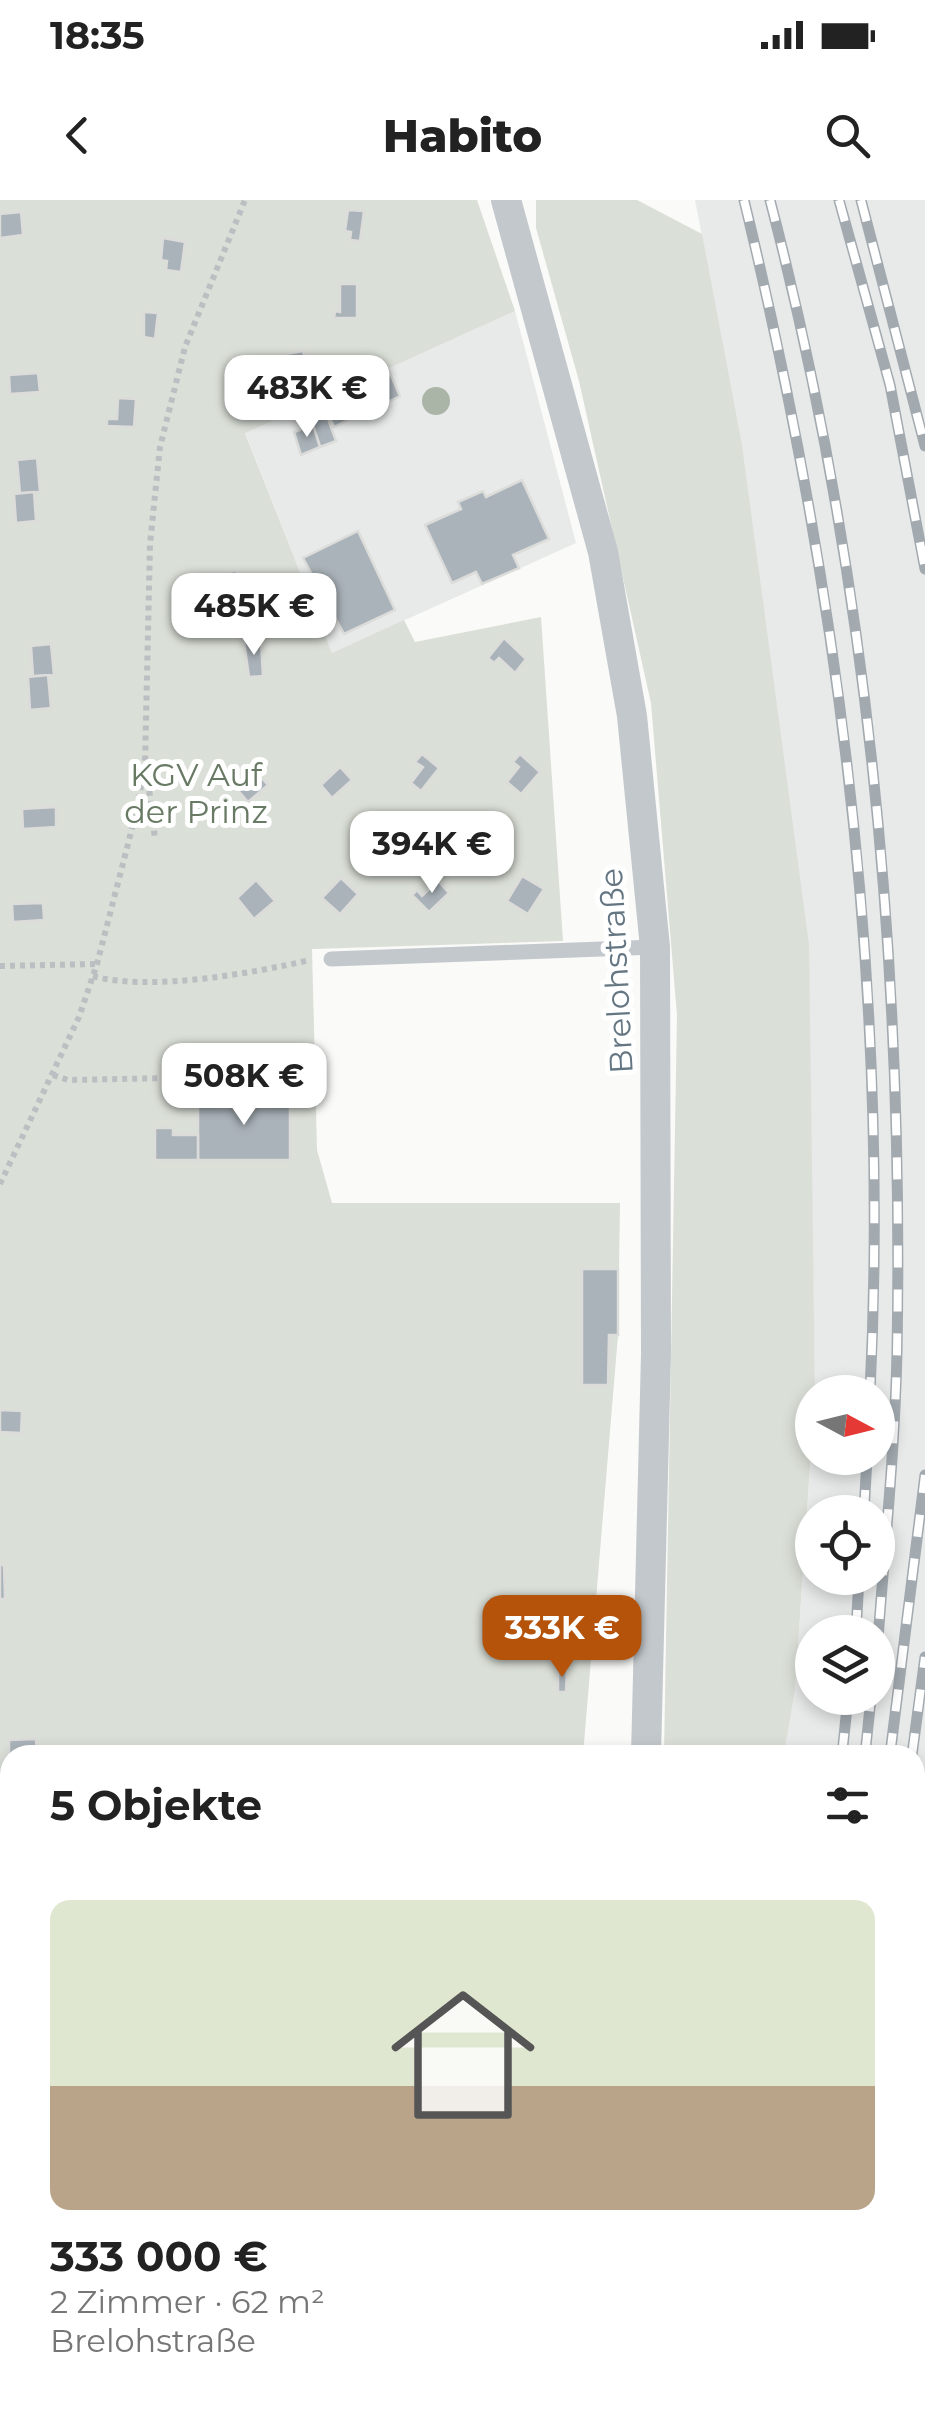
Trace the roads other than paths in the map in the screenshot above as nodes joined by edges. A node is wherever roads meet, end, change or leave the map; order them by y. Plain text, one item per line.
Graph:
1 (506, 200) edge
2 (655, 947) junction
3 (332, 960) road end
4 (646, 1745) edge

1 - 2 street, Brelohstraße
2 - 3 lane
2 - 4 street, Brelohstraße

